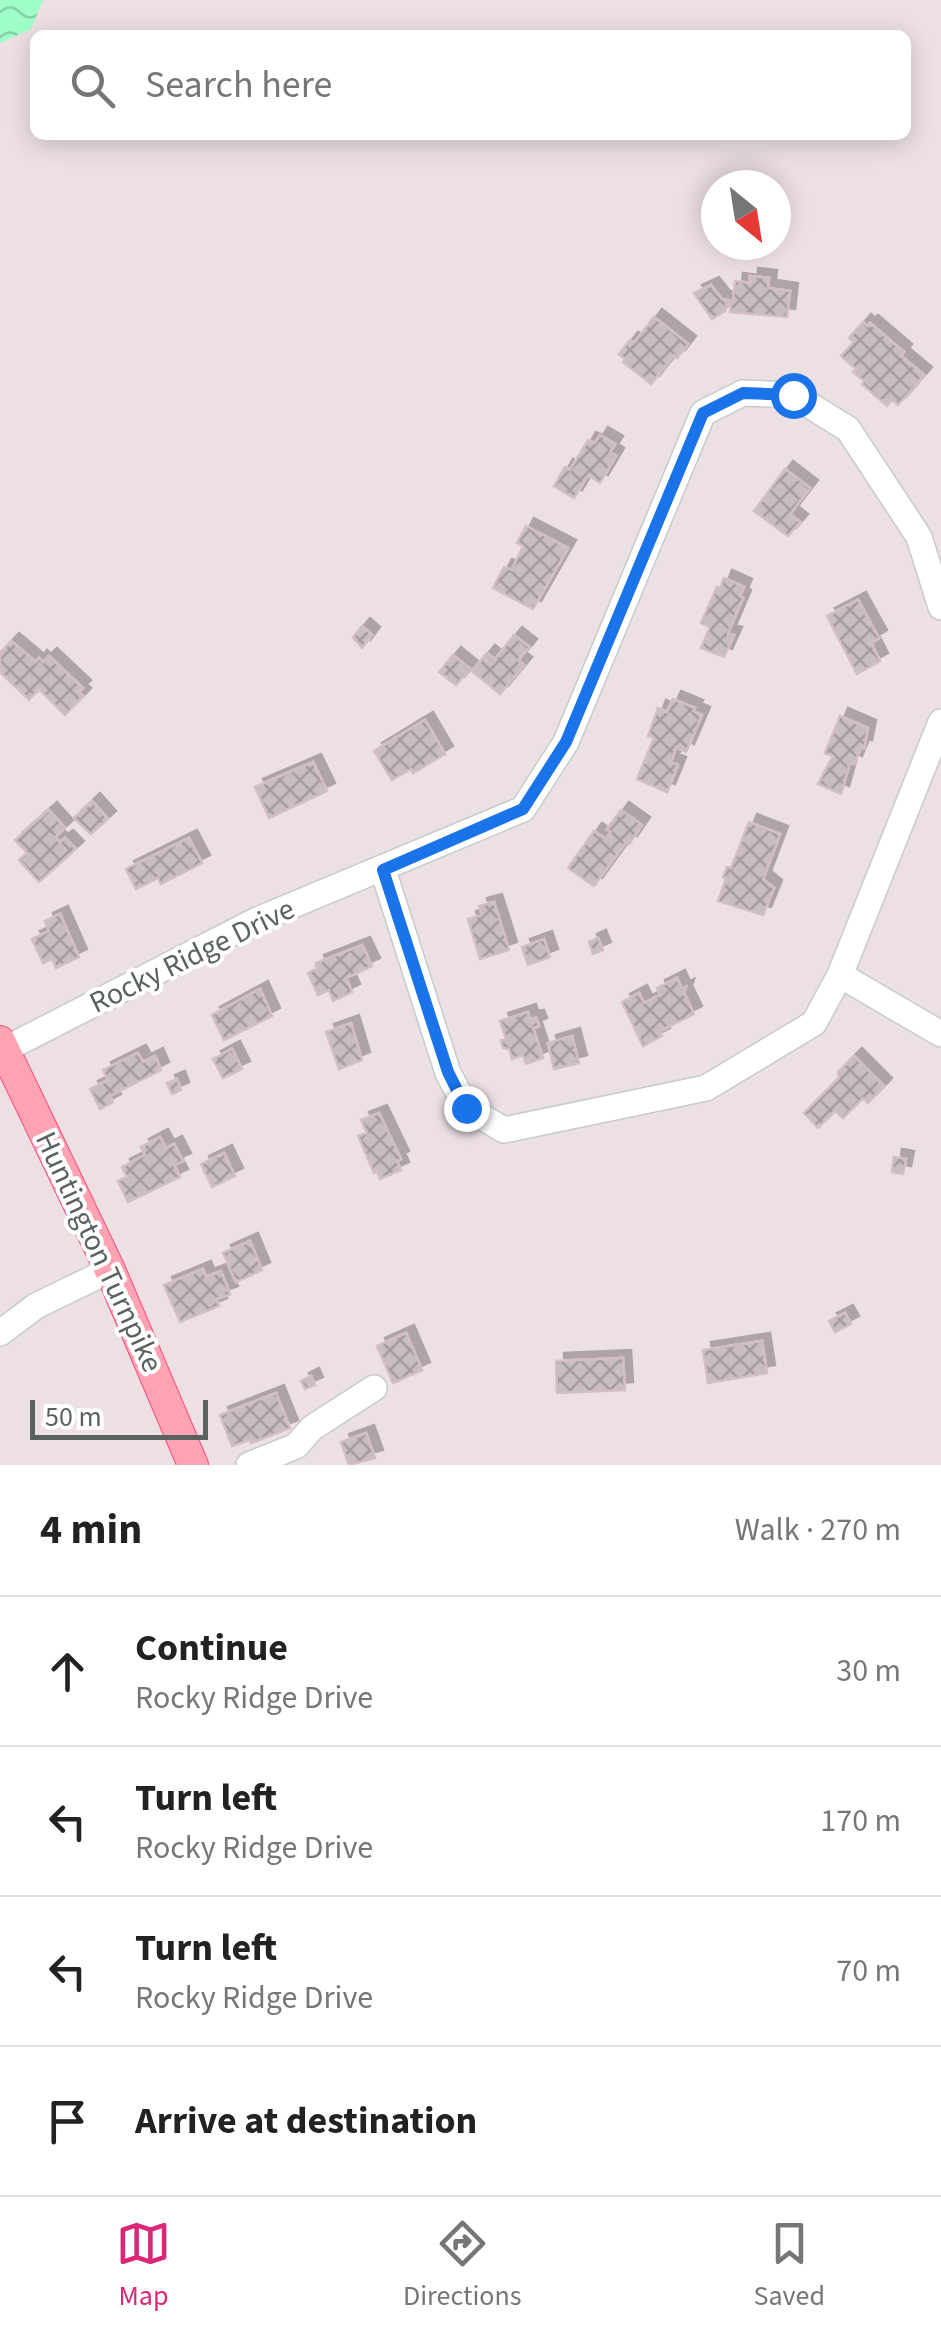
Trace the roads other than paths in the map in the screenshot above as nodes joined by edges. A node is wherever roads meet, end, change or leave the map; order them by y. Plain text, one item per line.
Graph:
1 (941, 607) edge
2 (941, 722) edge
3 (383, 870) junction
4 (840, 975) junction
5 (941, 1034) edge
6 (2, 1046) edge
7 (110, 1270) junction
8 (0, 1333) edge
9 (374, 1388) dead end
10 (193, 1465) edge
11 (249, 1465) edge

1 - 3 street, Rocky Ridge Drive
2 - 4 street
3 - 4 street
3 - 6 street, Rocky Ridge Drive
4 - 5 street
6 - 7 main road, Huntington Turnpike
7 - 8 street
7 - 10 main road, Huntington Turnpike
9 - 11 street

